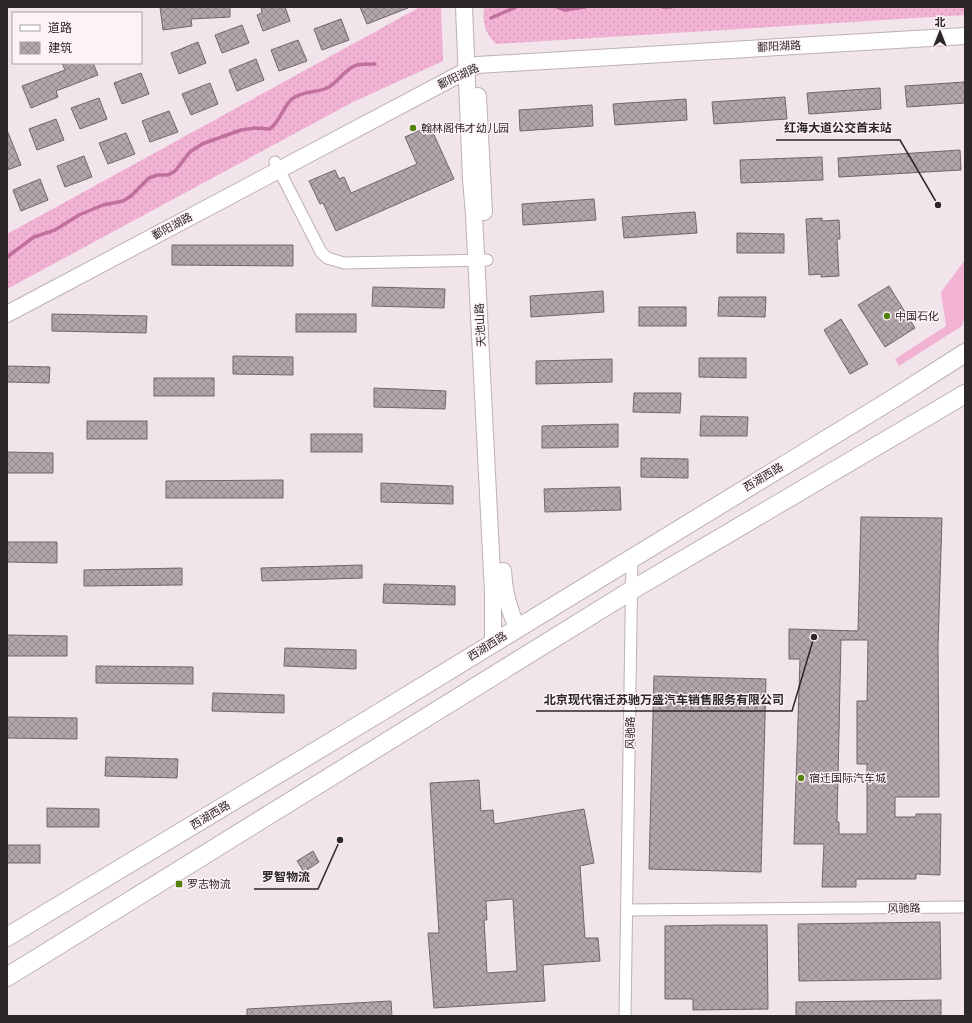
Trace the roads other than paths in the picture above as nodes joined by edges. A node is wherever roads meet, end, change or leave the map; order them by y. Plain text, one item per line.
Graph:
1 (464, 7) edge
2 (473, 7) edge
3 (965, 28) edge
4 (965, 36) edge
5 (471, 63) junction
6 (276, 166) junction
7 (482, 261) junction
8 (7, 304) edge
9 (7, 314) edge
10 (965, 353) edge
11 (965, 394) edge
12 (632, 557) junction
13 (632, 590) junction
14 (517, 627) junction
15 (492, 642) junction
16 (965, 907) edge
17 (627, 910) junction
18 (7, 937) edge
19 (7, 977) edge
20 (625, 1016) edge

1 - 5 street, 天池山路
2 - 5 street, 天池山路
3 - 5 street, 鄱阳湖路
4 - 5 street, 鄱阳湖路
5 - 6 street, 鄱阳湖路
5 - 7 street, 天池山路
6 - 7 street
6 - 8 street, 鄱阳湖路
6 - 9 street, 鄱阳湖路
7 - 14 street, 天池山路
7 - 15 street, 天池山路
10 - 12 main road, 西湖西路
11 - 13 main road
12 - 13 street, 风驰路
12 - 14 main road, 西湖西路
13 - 17 street, 风驰路
13 - 19 main road
14 - 15 main road, 西湖西路
15 - 18 main road, 西湖西路
16 - 17 street, 风驰路
17 - 20 street, 风驰路

